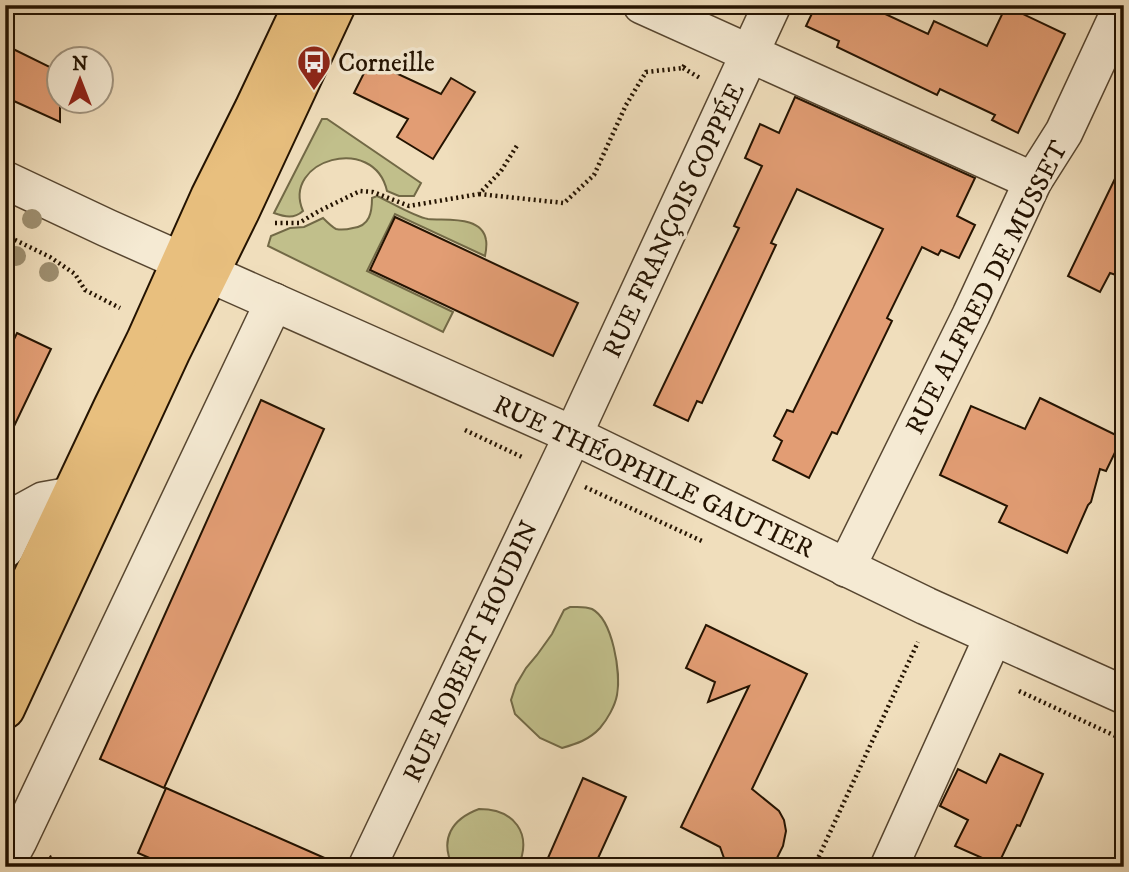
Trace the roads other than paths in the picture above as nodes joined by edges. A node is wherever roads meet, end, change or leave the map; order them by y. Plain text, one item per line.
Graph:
1 (303, 5) edge
2 (336, 5) edge
3 (642, 5) edge
4 (772, 5) edge
5 (1123, 5) edge
6 (750, 54) junction
7 (5, 180) edge
8 (1033, 181) junction
9 (196, 268) junction
10 (274, 302) junction
11 (573, 435) junction
12 (71, 496) junction
13 (5, 550) edge
14 (846, 568) junction
15 (5, 636) edge
16 (993, 637) junction
17 (1124, 695) edge
18 (5, 709) edge
19 (5, 865) edge
20 (368, 867) edge
21 (889, 867) edge

1 - 9 main road
2 - 9 main road
3 - 6 street
4 - 6 street, RUE FRANÇOIS COPPÉE
5 - 8 street, RUE ALFRED DE MUSSET
6 - 8 street
6 - 11 street, RUE FRANÇOIS COPPÉE
7 - 9 street, RUE THÉOPHILE GAUTIER
8 - 14 street, RUE ALFRED DE MUSSET
9 - 10 street, RUE THÉOPHILE GAUTIER
9 - 12 main road
9 - 18 main road
10 - 11 street, RUE THÉOPHILE GAUTIER
10 - 19 street
11 - 14 street, RUE THÉOPHILE GAUTIER
11 - 20 street, RUE ROBERT HOUDIN
12 - 13 street
12 - 15 main road
14 - 16 street, RUE THÉOPHILE GAUTIER
16 - 17 street, RUE THÉOPHILE GAUTIER
16 - 21 street

